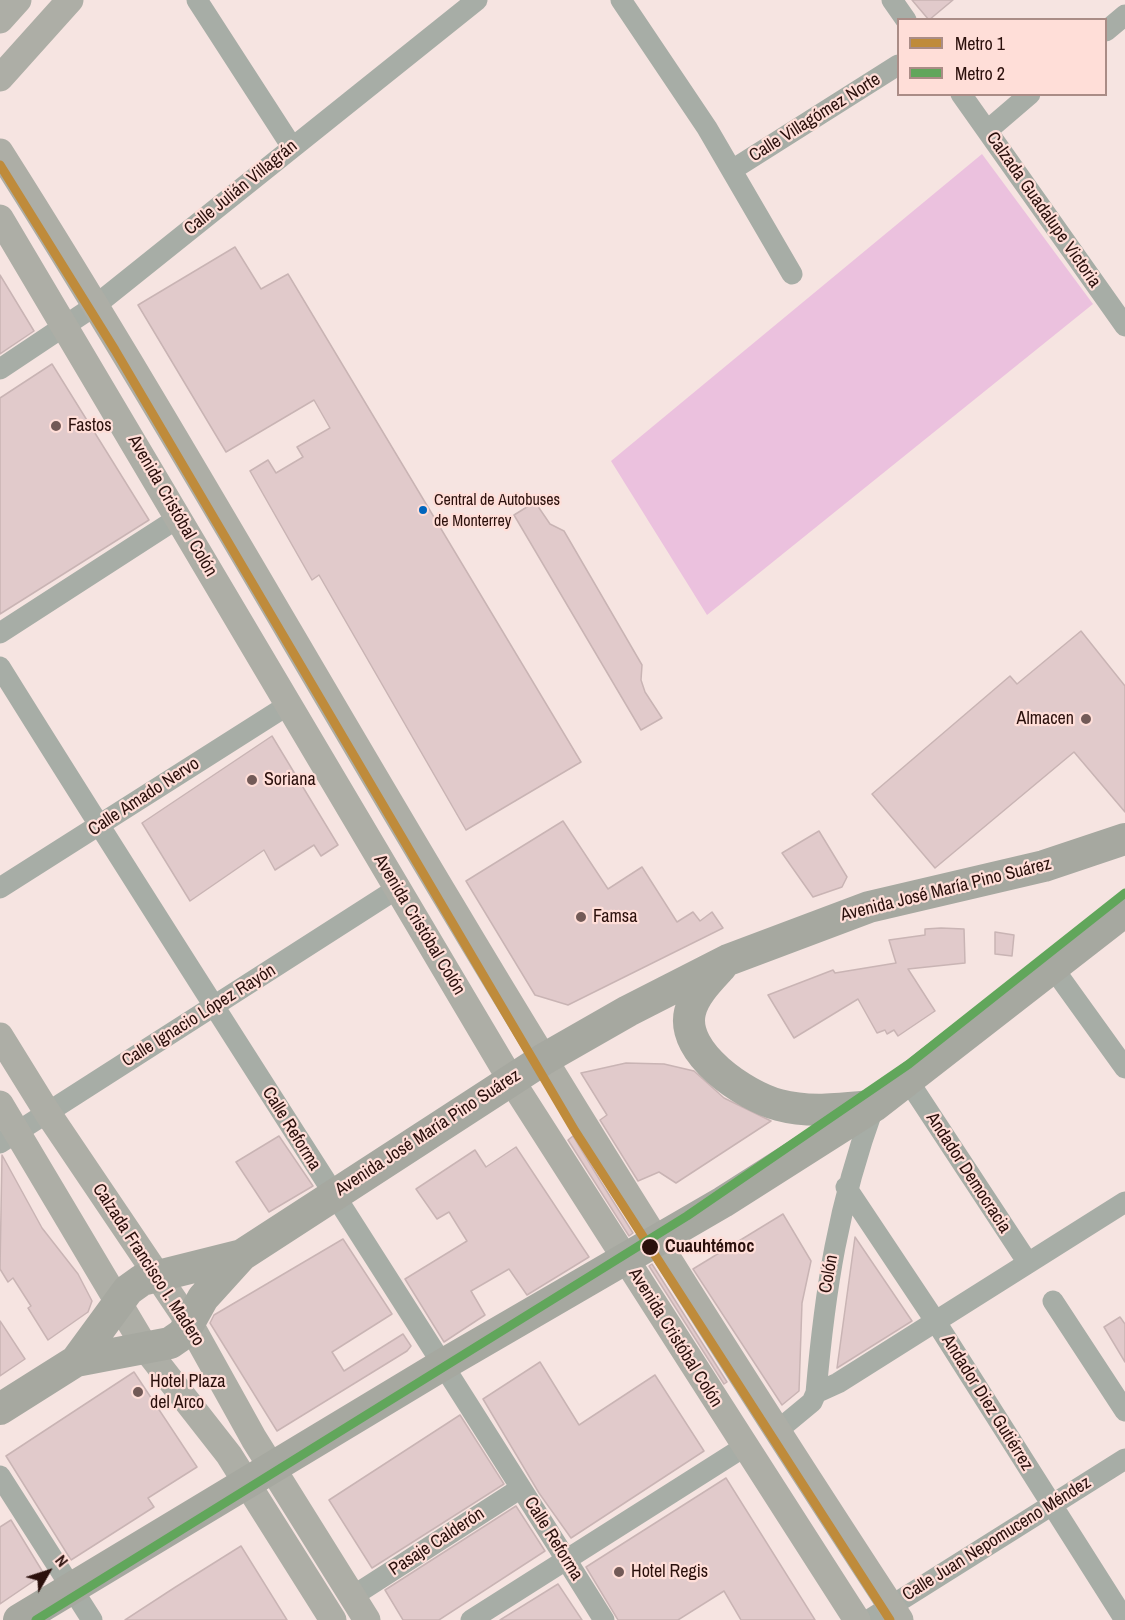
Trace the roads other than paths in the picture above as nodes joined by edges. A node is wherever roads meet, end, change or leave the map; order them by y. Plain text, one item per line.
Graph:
1 (18, 0) edge
2 (70, 0) edge
3 (197, 0) edge
4 (477, 0) edge
5 (621, 0) edge
6 (892, 0) edge
7 (1125, 15) edge
8 (905, 18) edge
9 (0, 20) edge
10 (1107, 30) edge
11 (897, 66) edge
12 (0, 78) edge
13 (962, 96) edge
14 (1028, 96) edge
15 (988, 130) junction
16 (292, 147) junction
17 (0, 152) edge
18 (732, 170) junction
19 (0, 218) edge
20 (792, 274) dead end
21 (96, 305) junction
22 (1125, 326) edge
23 (67, 327) junction
24 (0, 369) edge
25 (178, 519) junction
26 (0, 633) edge
27 (0, 667) edge
28 (288, 705) junction
29 (99, 826) junction
30 (1125, 839) edge
31 (0, 888) edge
32 (398, 888) junction
33 (1125, 911) edge
34 (728, 960) junction
35 (1053, 968) junction
36 (213, 1007) junction
37 (0, 1036) edge
38 (544, 1059) junction
39 (1125, 1068) edge
40 (511, 1080) junction
41 (909, 1082) junction
42 (0, 1104) edge
43 (874, 1106) junction
44 (47, 1112) junction
45 (9, 1137) edge
46 (846, 1187) junction
47 (332, 1195) junction
48 (1125, 1202) edge
49 (655, 1240) junction
50 (242, 1255) junction
51 (625, 1258) junction
52 (1028, 1263) junction
53 (159, 1275) junction
54 (1053, 1301) dead end
55 (118, 1304) junction
56 (936, 1322) junction
57 (190, 1324) junction
58 (146, 1349) junction
59 (76, 1361) junction
60 (444, 1364) junction
61 (816, 1393) junction
62 (0, 1409) edge
63 (1125, 1411) edge
64 (777, 1431) junction
65 (744, 1447) junction
66 (1125, 1459) edge
67 (259, 1474) junction
68 (0, 1476) edge
69 (521, 1488) junction
70 (1051, 1505) junction
71 (567, 1561) junction
72 (72, 1588) junction
73 (353, 1596) junction
74 (887, 1615) edge
75 (19, 1620) edge
76 (92, 1620) edge
77 (333, 1620) edge
78 (367, 1620) edge
79 (471, 1620) edge
80 (604, 1620) edge
81 (857, 1620) edge
82 (1125, 1620) edge

1 - 9 main road
2 - 12 main road
3 - 16 street
4 - 16 street, Calle Julián Villagrán
5 - 18 street
6 - 8 street
7 - 10 street
11 - 18 street, Calle Villagómez Norte
13 - 15 street, Calzada Guadalupe Victoria
14 - 15 street
15 - 22 street, Calzada Guadalupe Victoria
16 - 21 street, Calle Julián Villagrán
17 - 21 main road, Avenida Cristóbal Colón
18 - 20 street
19 - 23 main road, Avenida Cristóbal Colón
21 - 23 street, Calle Julián Villagrán
21 - 38 main road, Avenida Cristóbal Colón
23 - 24 street, Calle Julián Villagrán
23 - 25 main road, Avenida Cristóbal Colón
25 - 26 street
25 - 28 main road, Avenida Cristóbal Colón
27 - 29 street, Calle Reforma
28 - 29 street, Calle Amado Nervo
28 - 32 main road, Avenida Cristóbal Colón
29 - 31 street, Calle Amado Nervo
29 - 36 street, Calle Reforma
30 - 34 highway, Avenida José María Pino Suárez
32 - 36 street, Calle Ignacio López Rayón
32 - 40 main road, Avenida Cristóbal Colón
33 - 35 highway
34 - 38 highway, Avenida José María Pino Suárez
34 - 43 highway
35 - 39 street
35 - 41 highway
36 - 44 street, Calle Ignacio López Rayón
36 - 47 street, Calle Reforma
37 - 44 main road, Calzada Francisco I. Madero
38 - 40 highway, Avenida José María Pino Suárez
38 - 49 main road, Avenida Cristóbal Colón
40 - 47 highway, Avenida José María Pino Suárez
40 - 51 main road, Avenida Cristóbal Colón
41 - 43 highway
41 - 52 street, Andador Democracia
42 - 45 main road, Calzada Francisco I. Madero
43 - 46 street, Colón
43 - 49 highway
44 - 45 street, Calle Ignacio López Rayón
44 - 53 main road, Calzada Francisco I. Madero
45 - 55 main road, Calzada Francisco I. Madero
46 - 56 street, Andador Diez Gutiérrez
46 - 61 street, Colón
47 - 50 highway, Avenida José María Pino Suárez
47 - 60 street, Calle Reforma
48 - 52 street
49 - 51 highway
49 - 64 main road, Avenida Cristóbal Colón
50 - 53 highway, Avenida José María Pino Suárez
50 - 57 highway, Avenida José María Pino Suárez
51 - 60 highway
51 - 65 main road, Avenida Cristóbal Colón
52 - 56 street
53 - 55 highway, Avenida José María Pino Suárez
53 - 57 main road, Calzada Francisco I. Madero
54 - 63 street
55 - 58 main road, Calzada Francisco I. Madero
55 - 59 highway, Avenida José María Pino Suárez
56 - 61 street
56 - 70 street, Andador Diez Gutiérrez
57 - 58 highway, Avenida José María Pino Suárez
57 - 67 main road, Calzada Francisco I. Madero
58 - 59 highway, Avenida José María Pino Suárez
58 - 67 main road, Calzada Francisco I. Madero
59 - 62 highway, Avenida José María Pino Suárez
60 - 67 highway
60 - 69 street, Calle Reforma
61 - 64 street
64 - 74 main road, Avenida Cristóbal Colón
65 - 71 street
65 - 81 main road, Avenida Cristóbal Colón
66 - 70 street, Calle Juan Nepomuceno Méndez
67 - 72 highway
67 - 73 main road, Calzada Francisco I. Madero
67 - 77 main road, Calzada Francisco I. Madero
68 - 72 street
69 - 71 street, Calle Reforma
69 - 73 street, Pasaje Calderón
70 - 74 street, Calle Juan Nepomuceno Méndez
70 - 82 street, Andador Diez Gutiérrez
71 - 79 street
71 - 80 street, Calle Reforma
72 - 75 highway
72 - 76 street
73 - 78 main road, Calzada Francisco I. Madero

